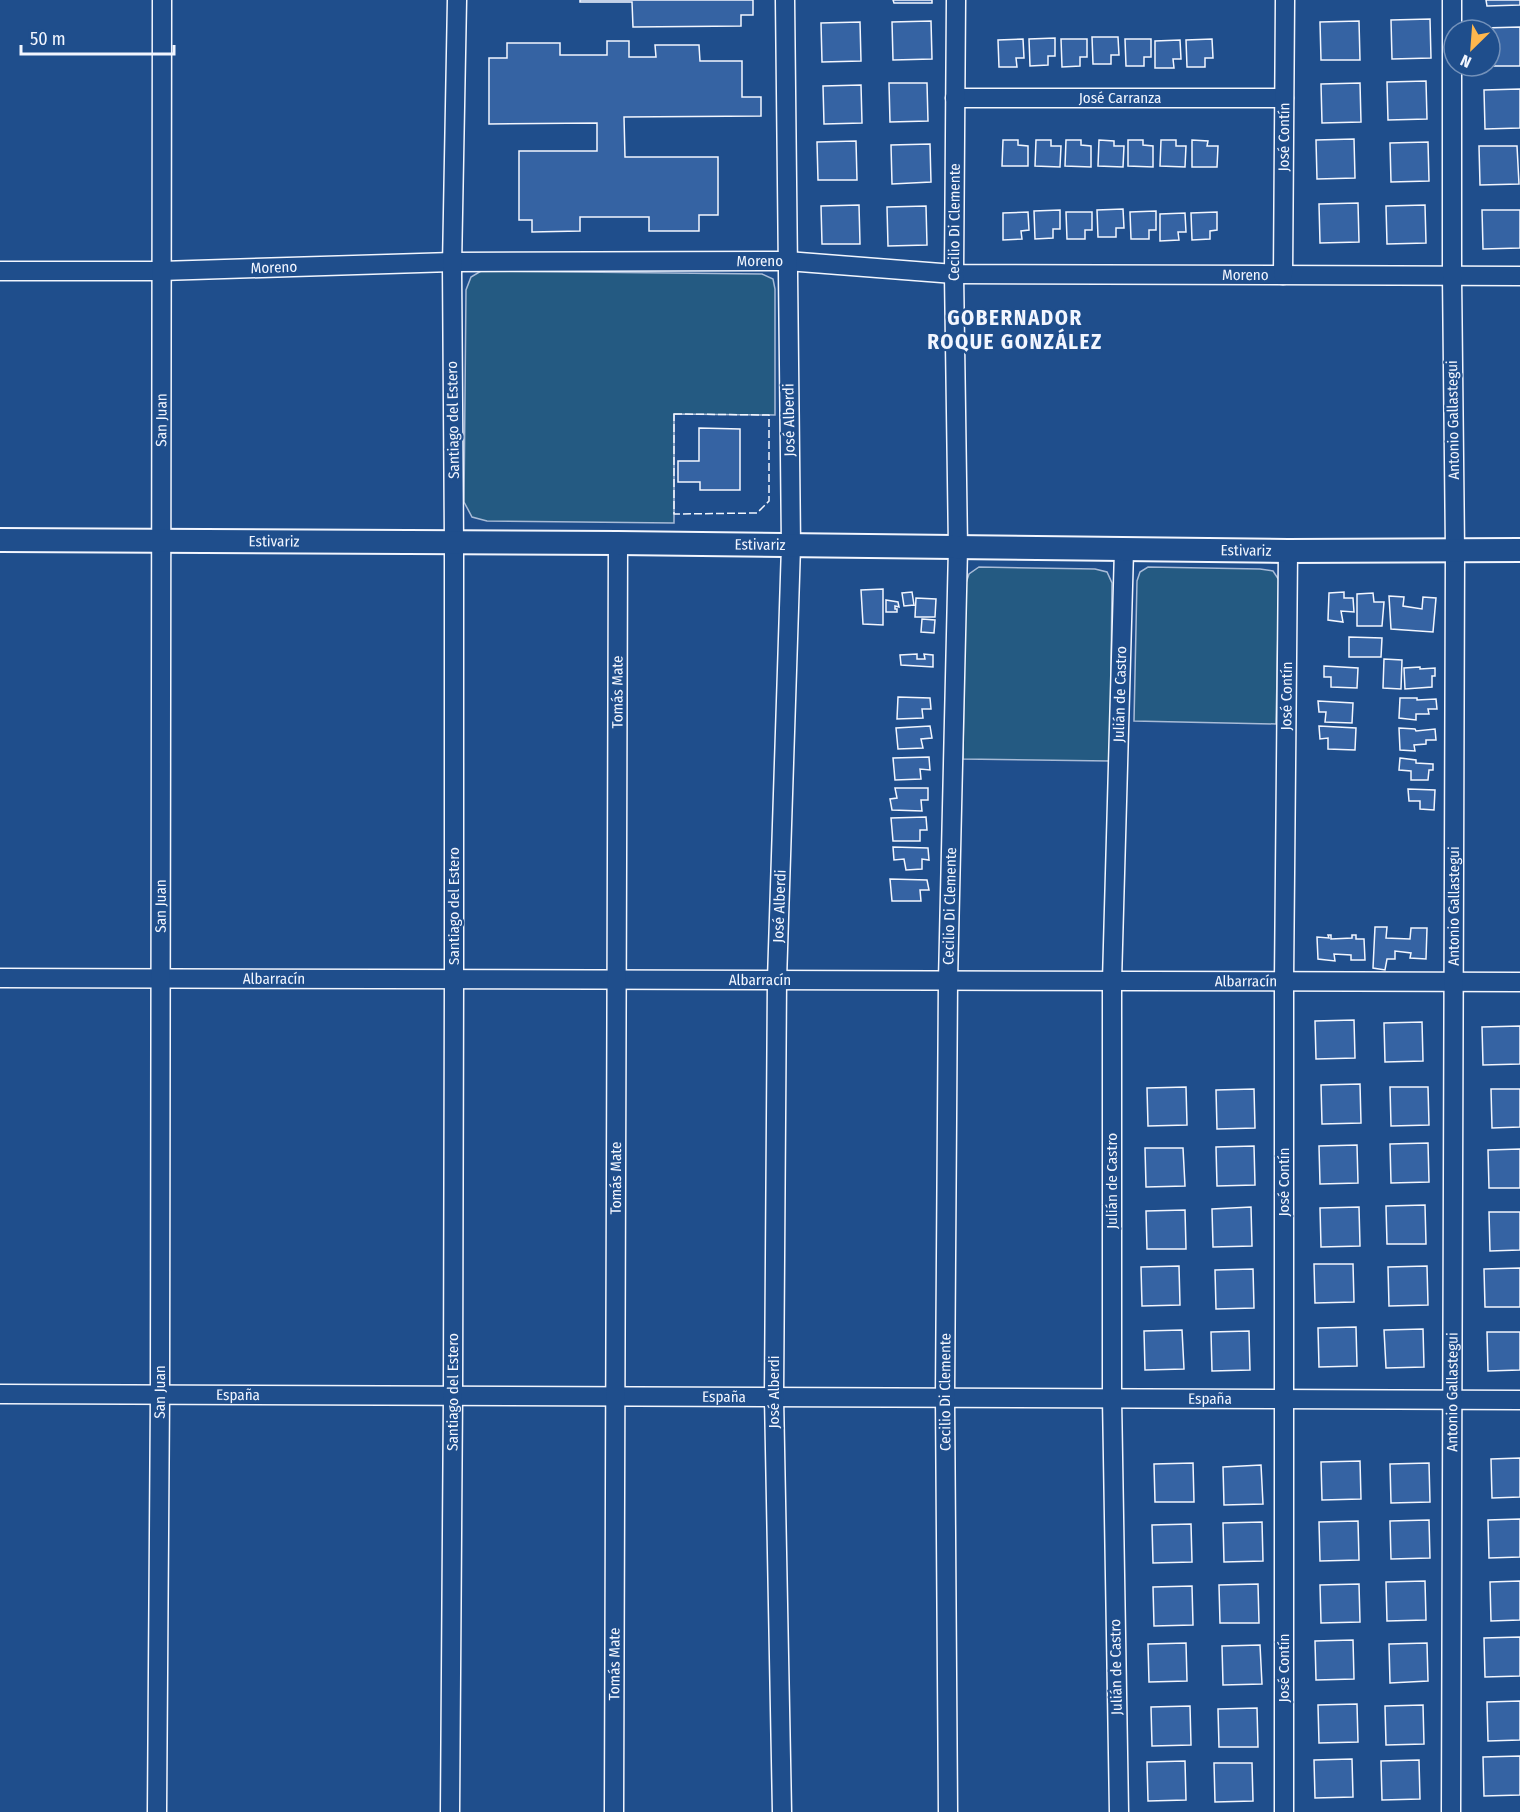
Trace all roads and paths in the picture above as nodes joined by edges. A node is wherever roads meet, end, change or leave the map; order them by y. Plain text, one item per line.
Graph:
1 (162, 0) edge
2 (457, 0) edge
3 (784, 0) edge
4 (956, 0) edge
5 (1285, 0) edge
6 (1452, 0) edge
7 (955, 98) junction
8 (1284, 98) junction
9 (452, 261) junction
10 (787, 261) junction
11 (0, 271) edge
12 (161, 271) junction
13 (954, 274) junction
14 (1283, 275) junction
15 (1452, 276) junction
16 (1520, 276) edge
17 (0, 540) edge
18 (162, 542) junction
19 (454, 543) junction
20 (618, 543) junction
21 (791, 546) junction
22 (958, 548) junction
23 (1455, 549) junction
24 (1124, 550) junction
25 (1520, 550) edge
26 (1288, 551) junction
27 (0, 978) edge
28 (160, 979) junction
29 (616, 979) junction
30 (454, 980) junction
31 (777, 980) junction
32 (948, 981) junction
33 (1112, 981) junction
34 (1284, 981) junction
35 (1452, 981) junction
36 (1520, 982) edge
37 (0, 1394) edge
38 (160, 1394) junction
39 (453, 1395) junction
40 (615, 1396) junction
41 (774, 1397) junction
42 (945, 1397) junction
43 (1112, 1398) junction
44 (1283, 1399) junction
45 (1453, 1399) junction
46 (1520, 1400) edge
47 (157, 1812) edge
48 (450, 1812) edge
49 (614, 1812) edge
50 (782, 1812) edge
51 (948, 1812) edge
52 (1119, 1812) edge
53 (1284, 1812) edge
54 (1451, 1812) edge

1 - 12 street, San Juan
2 - 9 street, Santiago del Estero
3 - 10 street, José Alberdi
4 - 7 street, Cecilio Di Clemente
5 - 8 street, José Contín
6 - 15 street, Antonio Gallastegui
7 - 8 street, José Carranza
7 - 13 street, Cecilio Di Clemente
8 - 14 street, José Contín
9 - 10 street, Moreno
9 - 12 street, Moreno
9 - 19 street, Santiago del Estero
10 - 13 street, Moreno
10 - 21 street, José Alberdi
11 - 12 street, Moreno
12 - 18 street, San Juan
13 - 14 street, Moreno
13 - 22 street, Cecilio Di Clemente
14 - 15 street, Moreno
15 - 16 street, Moreno
15 - 23 street, Antonio Gallastegui
17 - 18 street, Estivariz
18 - 19 street, Estivariz
18 - 28 street, San Juan
19 - 20 street, Estivariz
19 - 30 street, Santiago del Estero
20 - 21 street, Estivariz
20 - 29 street, Tomás Mate
21 - 22 street, Estivariz
21 - 31 street, José Alberdi
22 - 24 street, Estivariz
22 - 32 street, Cecilio Di Clemente
23 - 25 street, Estivariz
23 - 26 street, Estivariz
23 - 35 street, Antonio Gallastegui
24 - 26 street, Estivariz
24 - 33 street, Julián de Castro
26 - 34 street, José Contín
27 - 28 street, Albarracín
28 - 30 street, Albarracín
28 - 38 street, San Juan
29 - 30 street, Albarracín
29 - 31 street, Albarracín
29 - 40 street, Tomás Mate
30 - 39 street, Santiago del Estero
31 - 32 street, Albarracín
31 - 41 street, José Alberdi
32 - 33 street, Albarracín
32 - 42 street, Cecilio Di Clemente
33 - 34 street, Albarracín
33 - 43 street, Julián de Castro
34 - 35 street, Albarracín
34 - 44 street, José Contín
35 - 36 street, Albarracín
35 - 45 street, Antonio Gallastegui
37 - 38 street, España
38 - 39 street, España
38 - 47 street, San Juan
39 - 40 street, España
39 - 48 street, Santiago del Estero
40 - 41 street, España
40 - 49 street, Tomás Mate
41 - 42 street, España
41 - 50 street, José Alberdi
42 - 43 street, España
42 - 51 street, Cecilio Di Clemente
43 - 44 street, España
43 - 52 street, Julián de Castro
44 - 45 street, España
44 - 53 street, José Contín
45 - 46 street, España
45 - 54 street, Antonio Gallastegui

